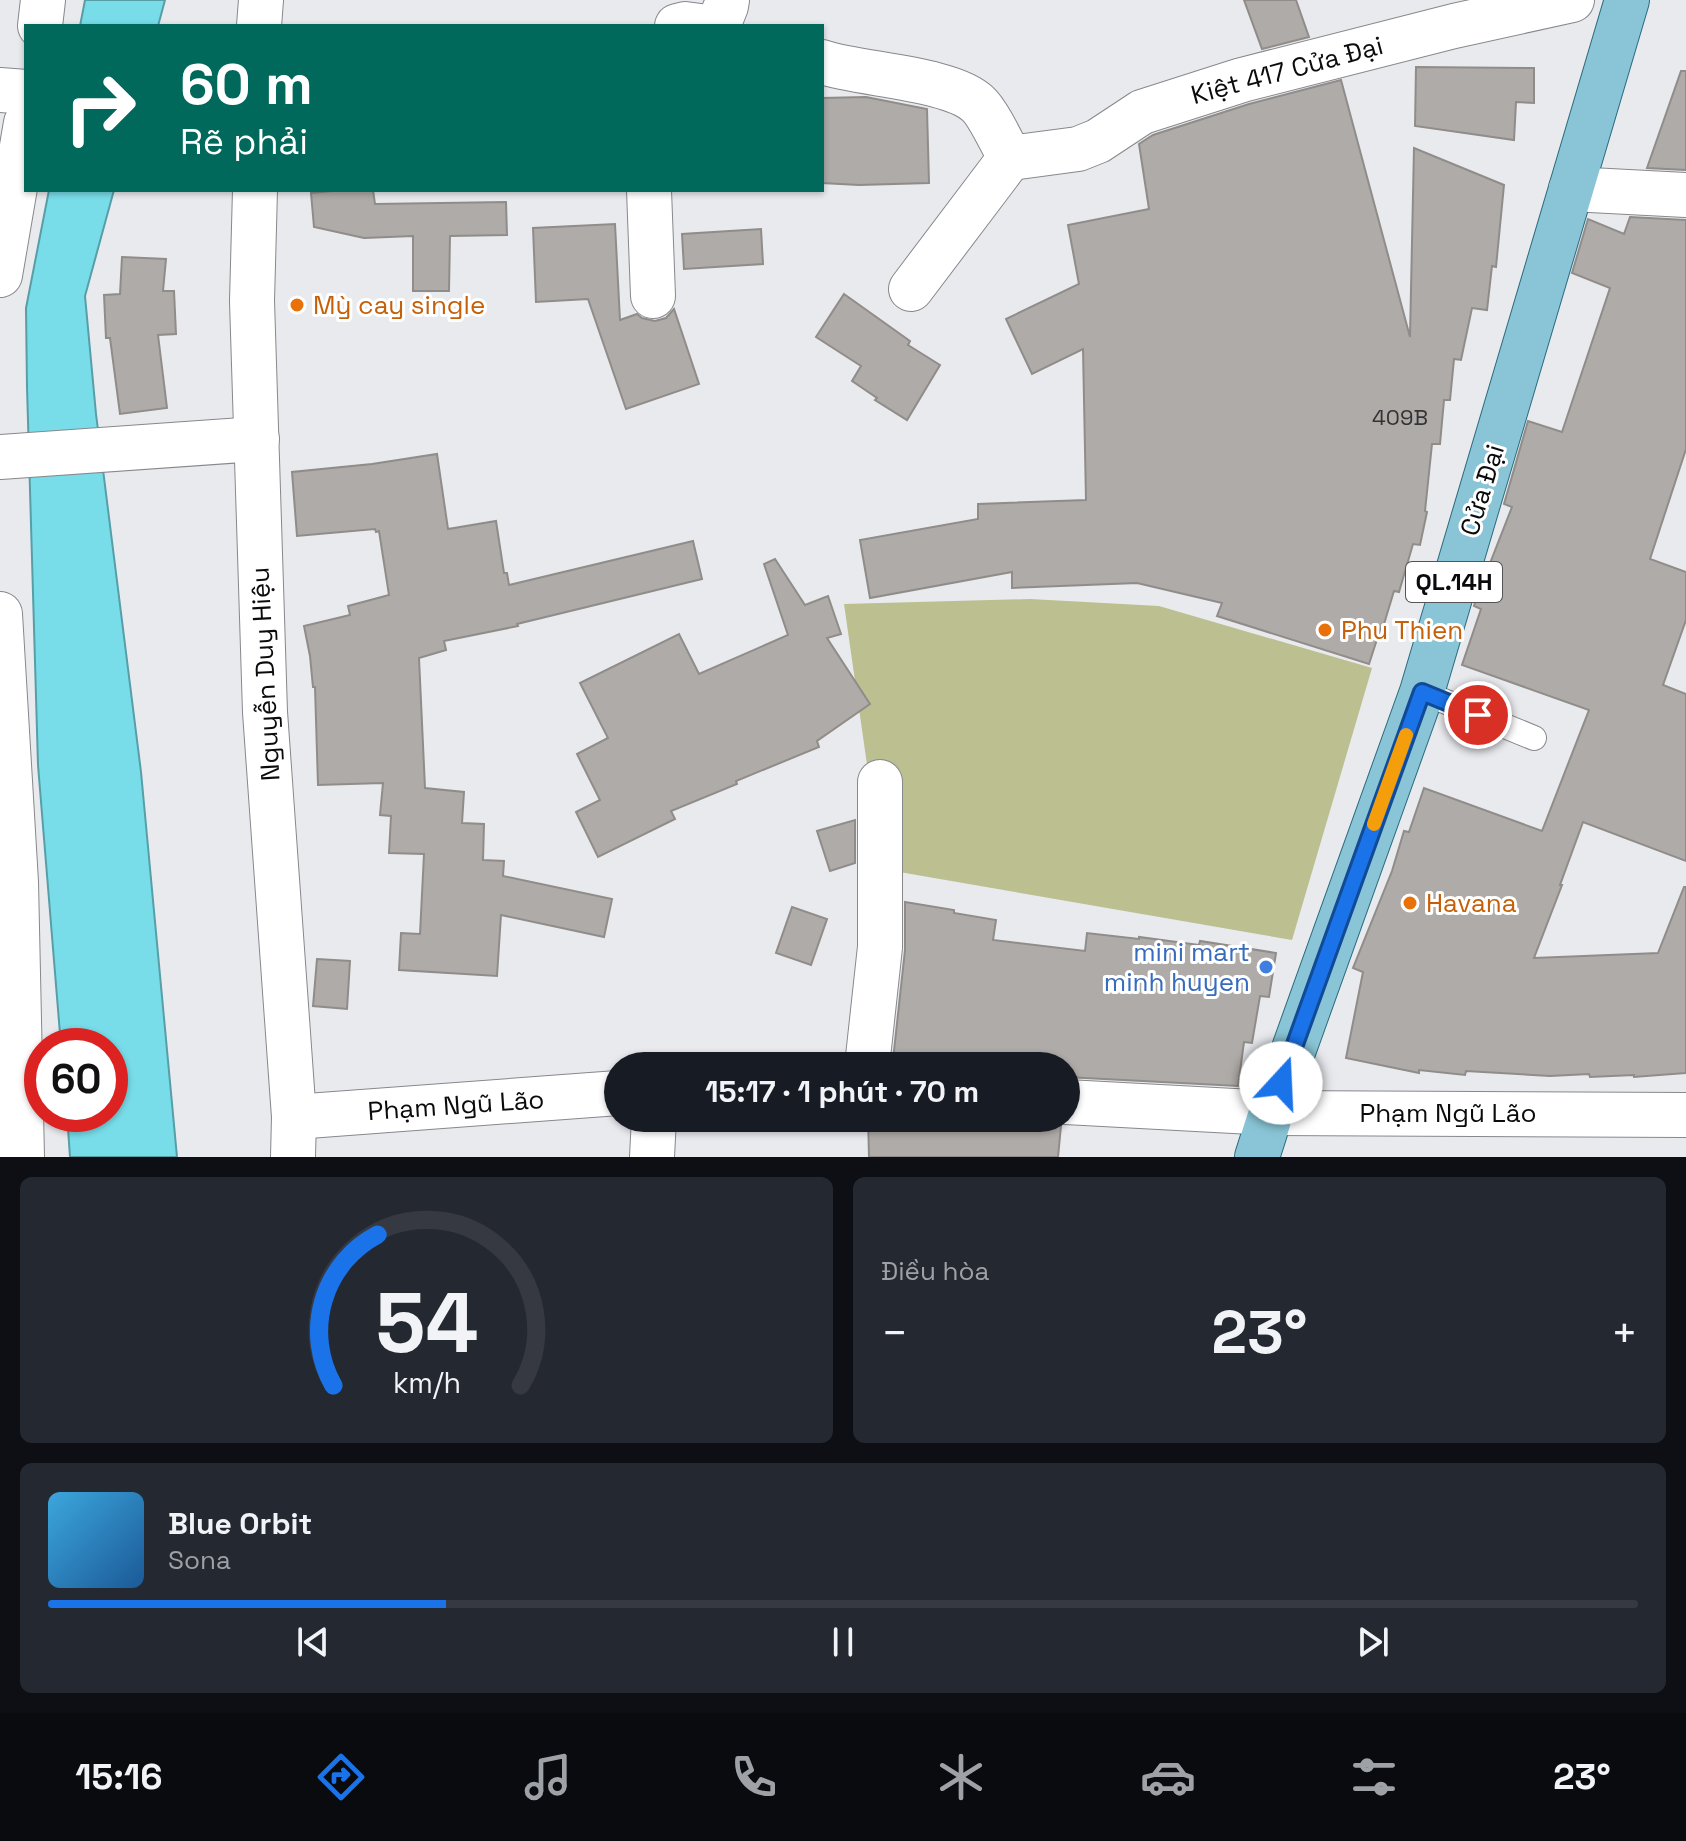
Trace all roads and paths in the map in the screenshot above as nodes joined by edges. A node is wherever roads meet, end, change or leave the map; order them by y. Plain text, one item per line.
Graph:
1 (43, 0) edge
2 (261, 0) edge
3 (727, 0) edge
4 (1572, 0) edge
5 (1627, 0) edge
6 (40, 24) edge
7 (259, 24) edge
8 (719, 24) edge
9 (824, 63) edge
10 (0, 90) edge
11 (24, 92) edge
12 (24, 135) edge
13 (1010, 158) junction
14 (1571, 189) junction
15 (255, 192) edge
16 (649, 192) edge
17 (1686, 195) edge
18 (0, 275) edge
19 (911, 289) dead end
20 (653, 296) dead end
21 (257, 439) junction
22 (0, 457) edge
23 (0, 614) edge
24 (1422, 692) junction
25 (1534, 738) dead end
26 (880, 782) dead end
27 (869, 1052) edge
28 (604, 1095) edge
29 (1080, 1103) edge
30 (1271, 1113) junction
31 (1686, 1115) edge
32 (653, 1132) edge
33 (293, 1137) edge
34 (22, 1157) edge
35 (652, 1157) edge
36 (1257, 1157) edge

1 - 6 street
2 - 7 street
3 - 8 street
4 - 13 street, Kiệt 417 Cửa Đại
5 - 14 main road, Cửa Đại / QL.14H
9 - 13 street
10 - 11 street
12 - 18 street
13 - 19 street
14 - 17 street
14 - 24 main road, Cửa Đại / QL.14H
15 - 21 street, Nguyễn Duy Hiệu
16 - 20 street
21 - 22 street
21 - 33 street, Nguyễn Duy Hiệu
23 - 34 street
24 - 25 lane
24 - 30 main road, Cửa Đại / QL.14H
26 - 27 street
28 - 33 street, Phạm Ngũ Lão
29 - 30 street, Phạm Ngũ Lão
30 - 31 street, Phạm Ngũ Lão
30 - 36 main road, Cửa Đại / QL.14H
32 - 35 street

